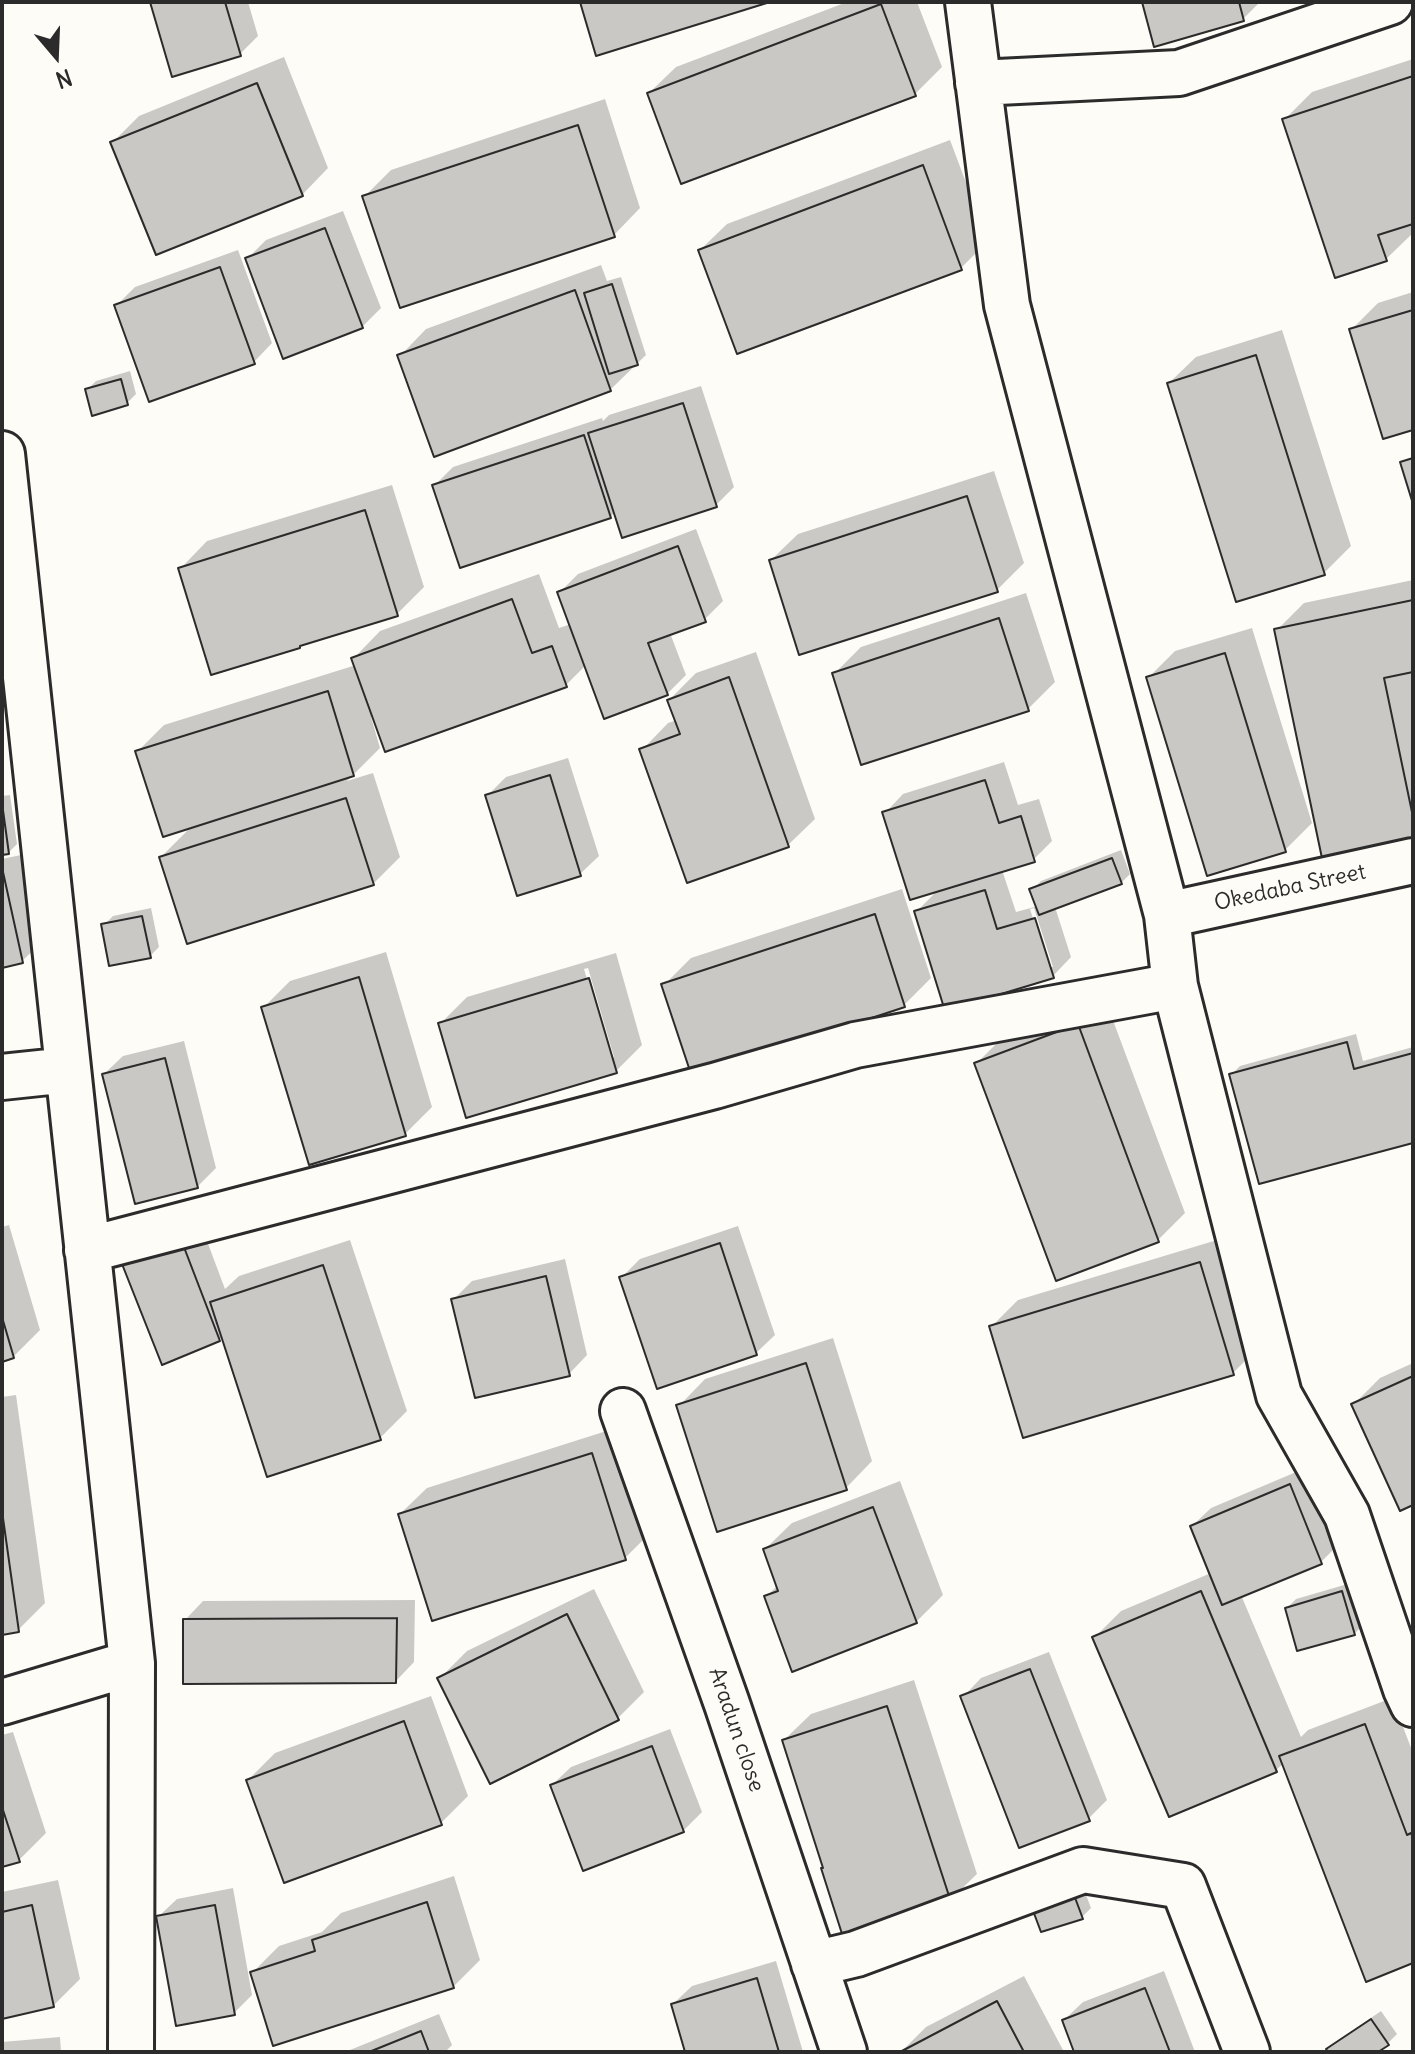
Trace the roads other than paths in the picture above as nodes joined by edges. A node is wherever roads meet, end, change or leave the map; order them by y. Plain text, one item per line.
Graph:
1 (968, 2) edge
2 (1390, 2) edge
3 (978, 83) junction
4 (2, 454) edge
5 (6, 530) edge
6 (1413, 861) edge
7 (1167, 915) junction
8 (1175, 986) junction
9 (68, 1070) junction
10 (2, 1077) edge
11 (87, 1250) junction
12 (623, 1411) dead end
13 (132, 1663) junction
14 (2, 1702) edge
15 (1413, 1704) edge
16 (814, 1964) junction
17 (131, 2052) edge
18 (844, 2052) edge
19 (1247, 2052) edge

1 - 3 street
2 - 3 street
3 - 7 street
4 - 5 street
5 - 9 street
6 - 7 street, Okedaba Street
7 - 8 street
8 - 11 street
8 - 15 street
9 - 10 street
9 - 11 street
11 - 13 street
12 - 16 street, Aradun close
13 - 14 street
13 - 17 street
16 - 18 street, Aradun close
16 - 19 street

